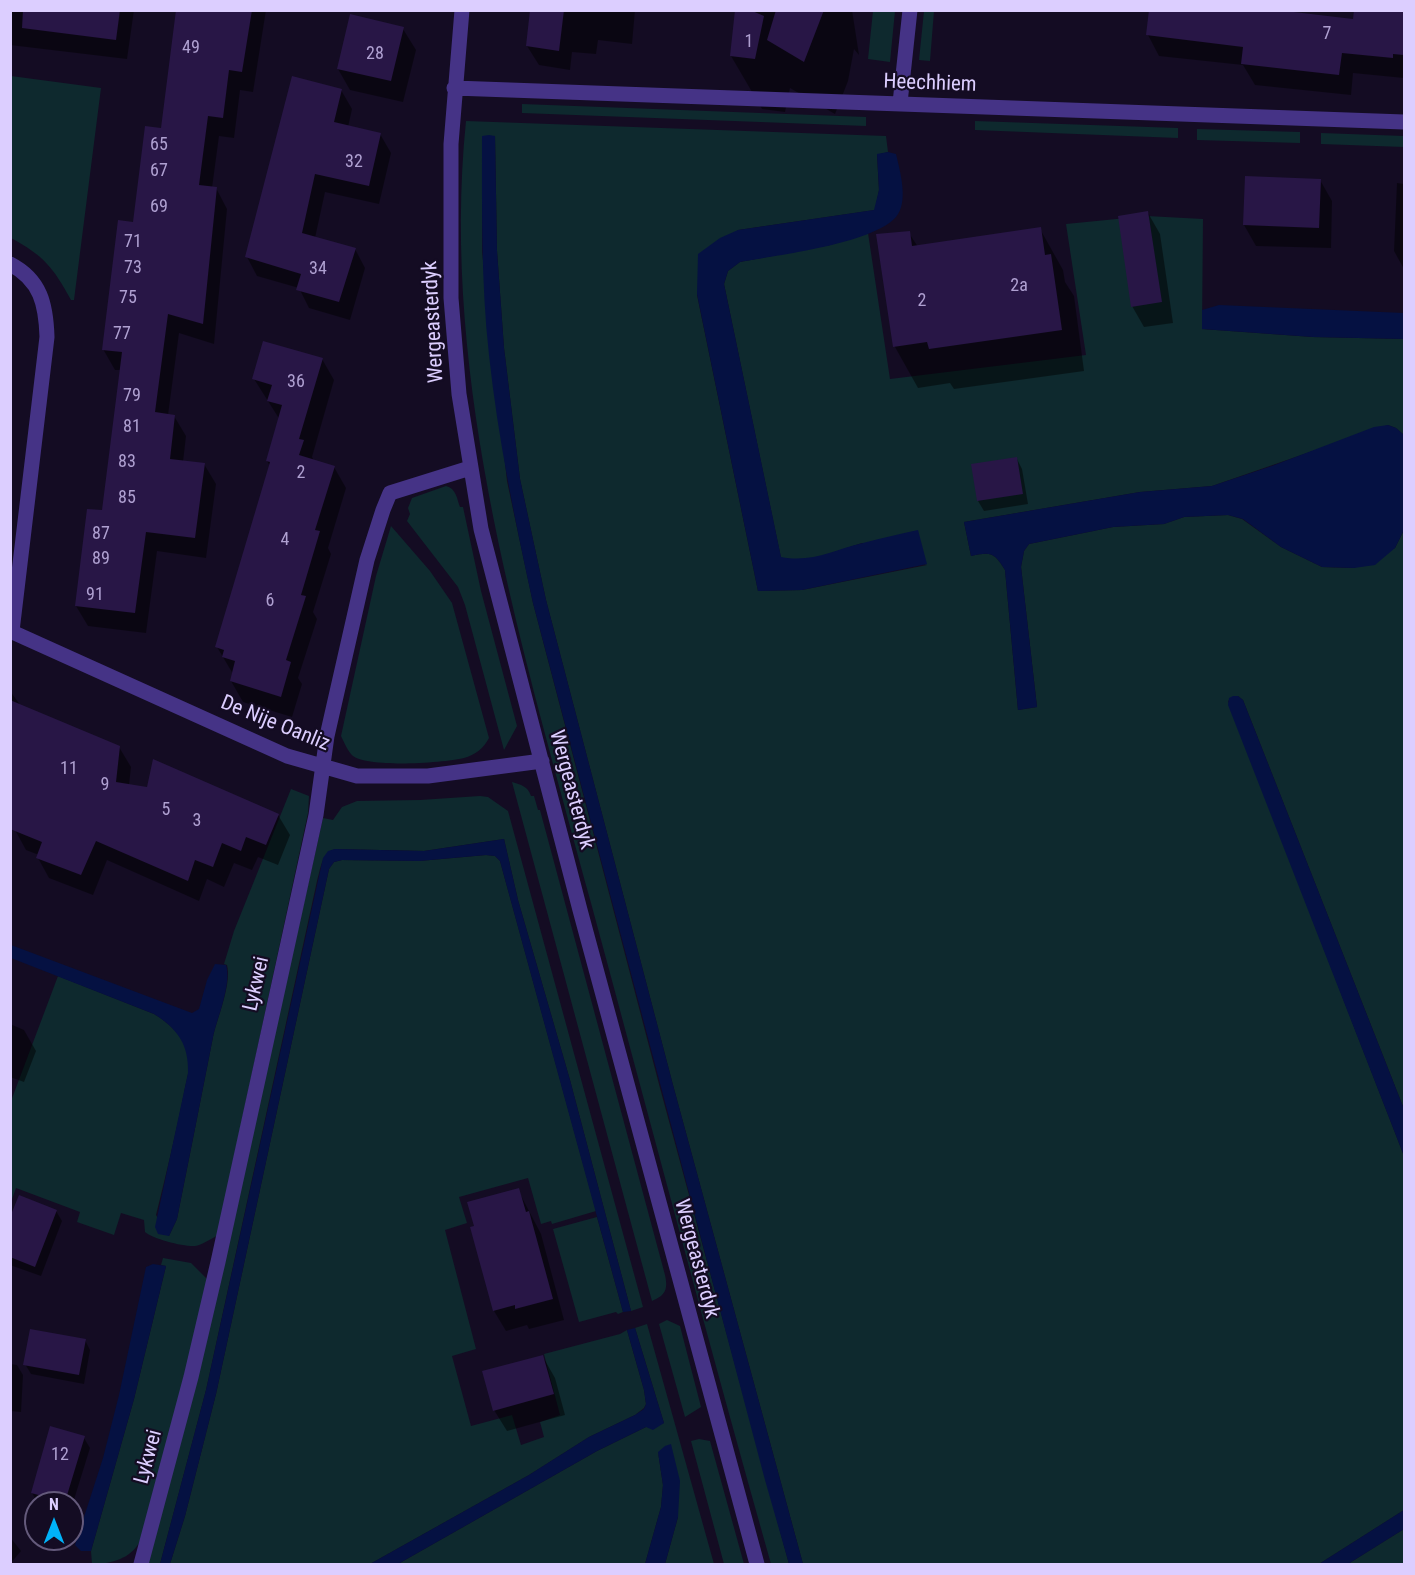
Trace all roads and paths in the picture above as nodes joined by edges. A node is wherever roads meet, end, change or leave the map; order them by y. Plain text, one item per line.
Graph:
1 (462, 10) edge
2 (910, 10) edge
3 (454, 88) junction
4 (900, 103) junction
5 (1404, 122) edge
6 (10, 264) edge
7 (470, 468) junction
8 (11, 631) edge
9 (542, 762) junction
10 (324, 767) junction
11 (141, 1564) edge
12 (757, 1564) edge

1 - 3 street, Wergeasterdyk
2 - 4 street
3 - 4 street, Heechhiem
3 - 7 street, Wergeasterdyk
4 - 5 street, Heechhiem
6 - 8 street
7 - 9 street, Wergeasterdyk
7 - 10 street, Lykwei
8 - 10 street, De Nije Oanliz
9 - 10 street, De Nije Oanliz
9 - 12 street, Wergeasterdyk
10 - 11 street, Lykwei

